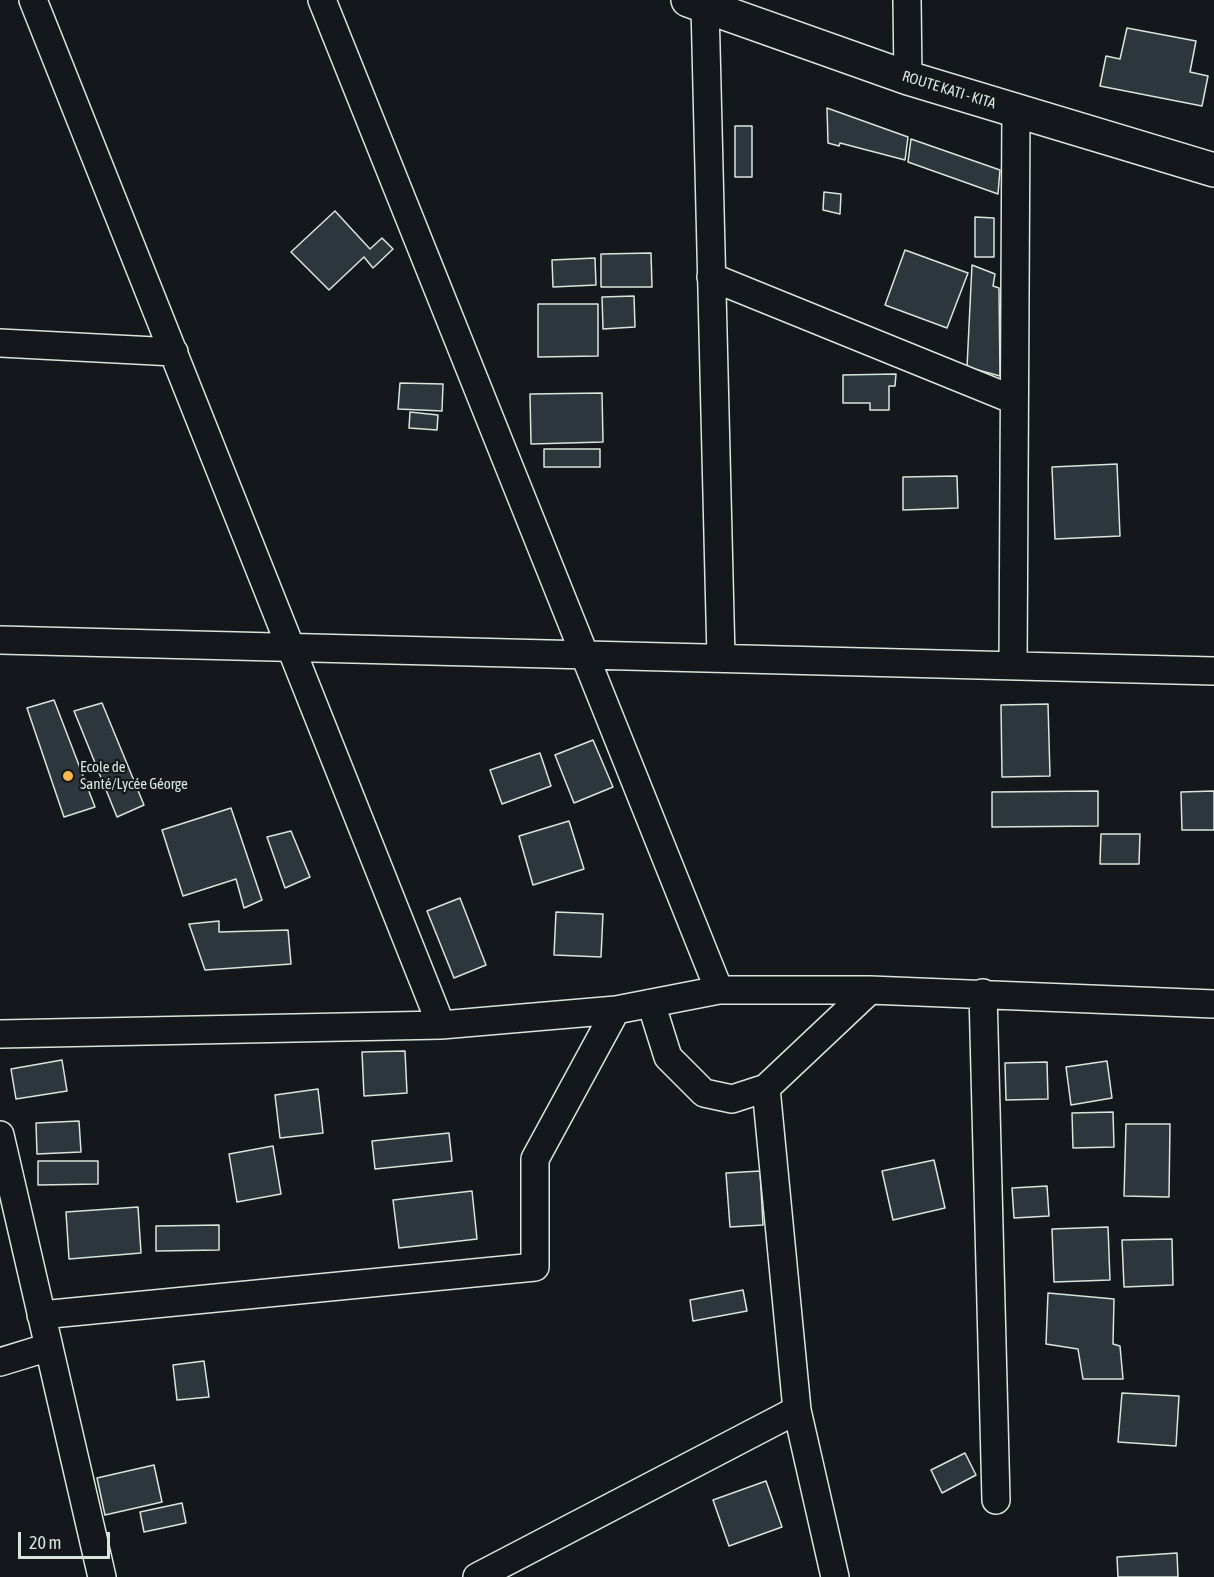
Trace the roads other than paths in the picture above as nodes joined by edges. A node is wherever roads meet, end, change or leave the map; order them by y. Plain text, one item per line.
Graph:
1 (33, 0) edge
2 (322, 0) edge
3 (907, 0) edge
4 (696, 3) edge
5 (909, 78) junction
6 (1016, 110) junction
7 (1214, 170) edge
8 (711, 277) junction
9 (0, 343) edge
10 (174, 352) junction
11 (1014, 400) junction
12 (0, 640) edge
13 (291, 647) junction
14 (585, 655) junction
15 (721, 658) junction
16 (1013, 666) junction
17 (1214, 671) edge
18 (719, 990) junction
19 (870, 990) junction
20 (983, 993) junction
21 (651, 1003) junction
22 (1214, 1004) edge
23 (616, 1010) junction
24 (441, 1025) junction
25 (0, 1034) edge
26 (766, 1088) junction
27 (0, 1136) edge
28 (41, 1315) junction
29 (49, 1347) junction
30 (0, 1362) edge
31 (797, 1410) junction
32 (996, 1500) dead end
33 (102, 1577) edge
34 (477, 1577) edge
35 (835, 1577) edge

1 - 10 street
2 - 14 street
3 - 5 street
4 - 5 main road, ROUTE KATI - KITA
4 - 8 street
5 - 6 main road, ROUTE KATI - KITA
6 - 7 main road, ROUTE KATI - KITA
6 - 11 street
8 - 11 street
8 - 15 street
9 - 10 street
10 - 13 street
11 - 16 street
12 - 13 street
13 - 14 street
13 - 24 street
14 - 15 street
14 - 18 street
15 - 16 street
16 - 17 street
18 - 19 street
18 - 21 street
19 - 20 street
19 - 26 street
20 - 22 street
20 - 32 street
21 - 23 street
21 - 26 street
23 - 24 street
23 - 28 street
24 - 25 street
26 - 31 street
27 - 28 street
28 - 29 street
29 - 30 street
29 - 33 street
31 - 34 street
31 - 35 street

